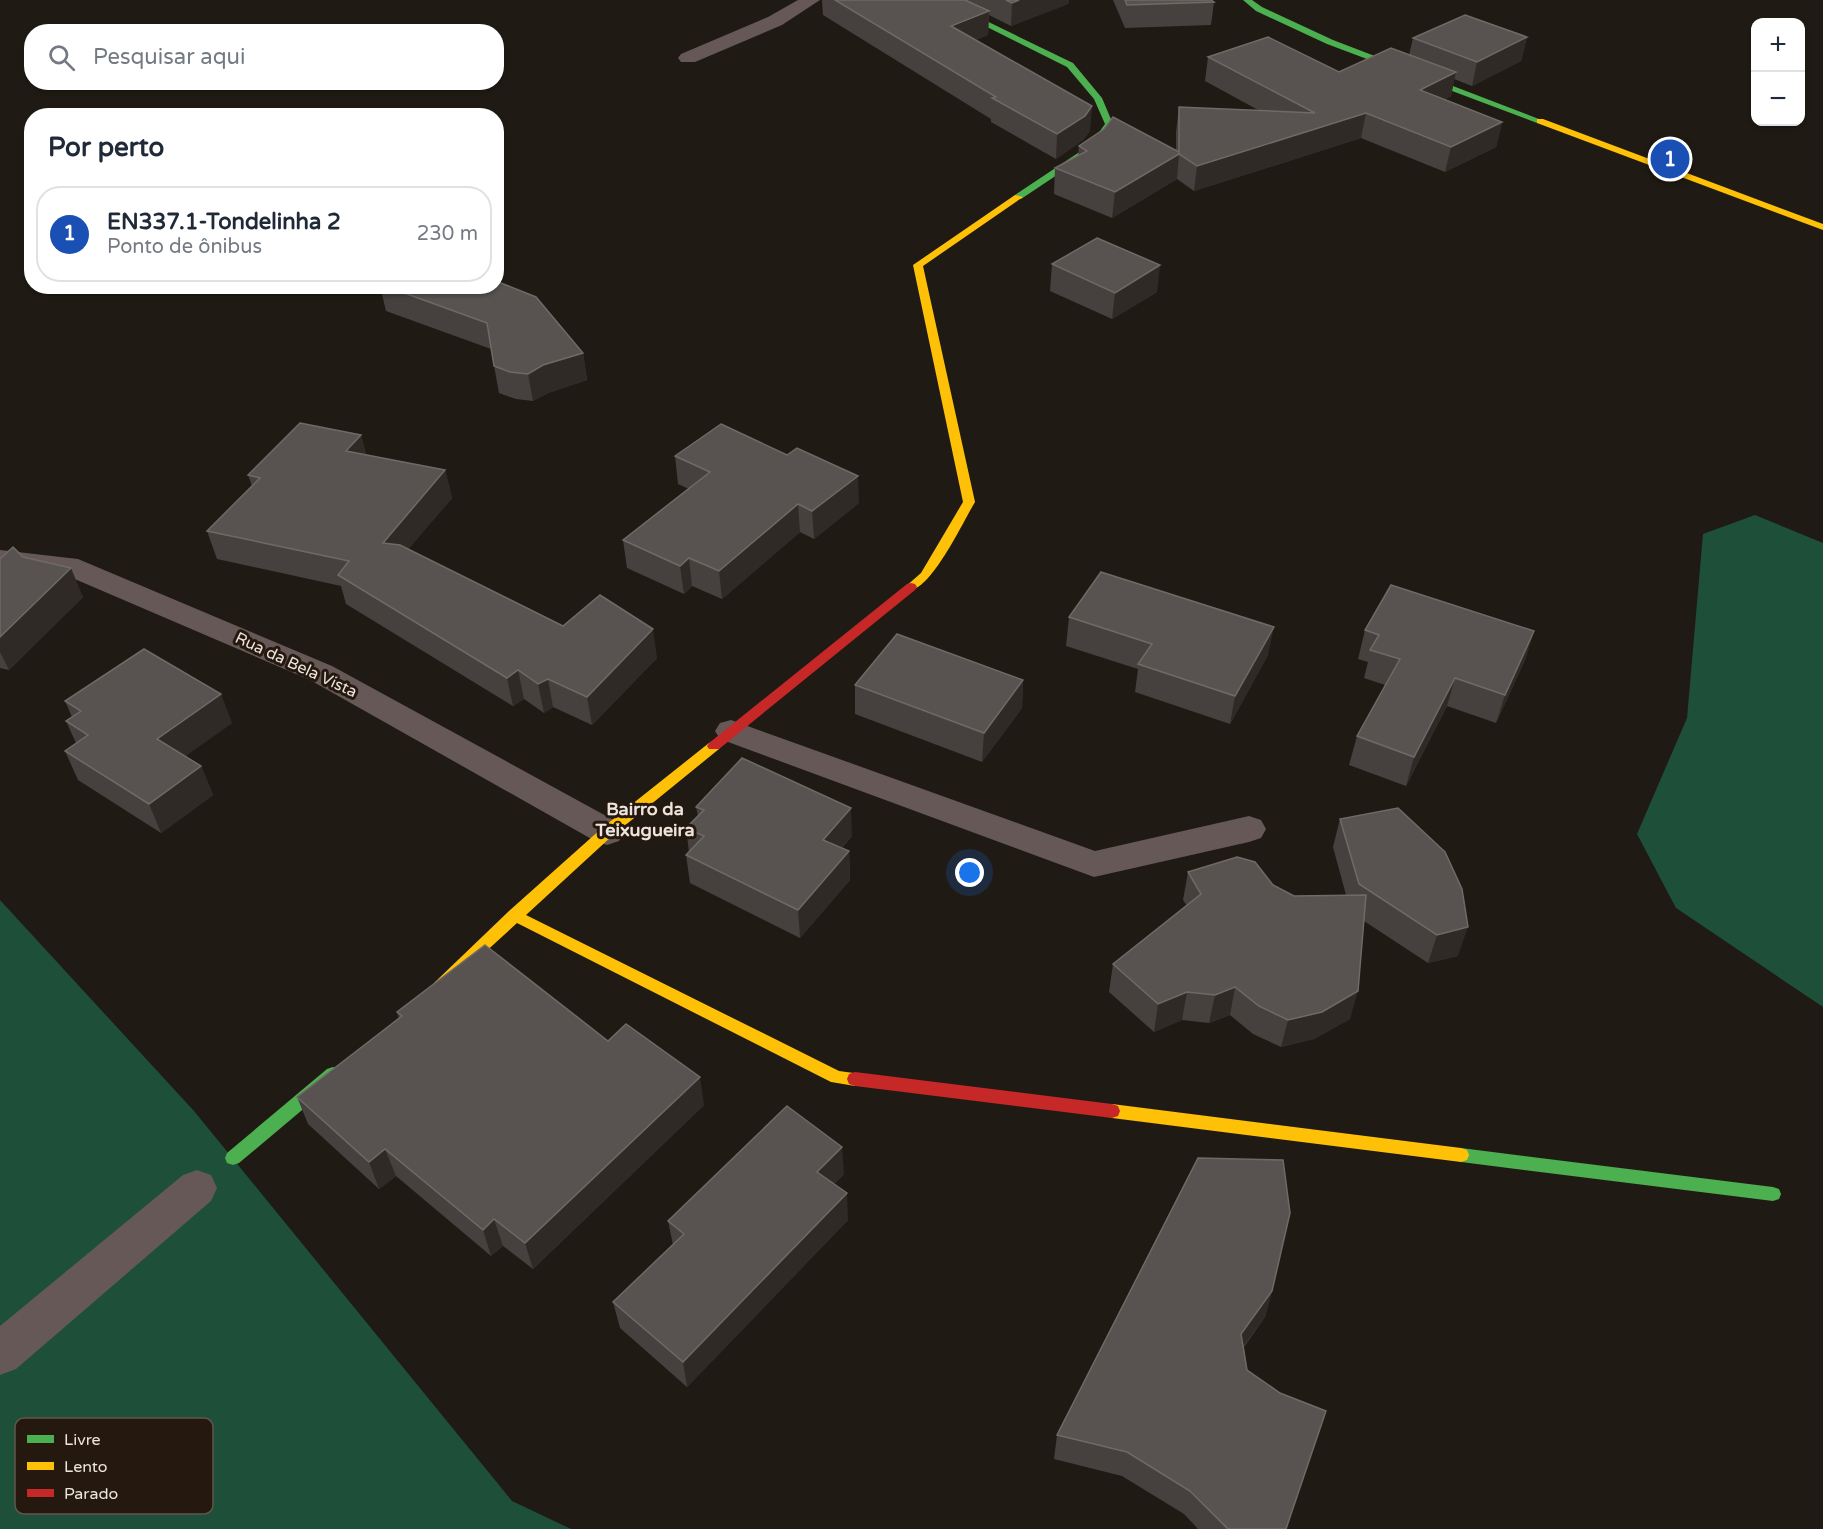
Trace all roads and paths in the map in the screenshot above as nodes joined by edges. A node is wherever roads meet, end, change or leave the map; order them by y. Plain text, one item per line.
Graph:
1 (812, 0) edge
2 (937, 0) edge
3 (1246, 0) edge
4 (688, 58) dead end
5 (1819, 222) edge
6 (0, 559) edge
7 (731, 730) junction
8 (1249, 829) dead end
9 (607, 832) junction
10 (513, 915) junction
11 (427, 996) edge
12 (348, 1062) edge
13 (233, 1158) dead end
14 (197, 1188) dead end
15 (1773, 1194) dead end
16 (0, 1354) edge

1 - 4 street
2 - 7 street
3 - 5 street
6 - 9 street, Rua da Bela Vista
7 - 8 street
7 - 9 street
9 - 10 street
10 - 11 street
10 - 15 street
12 - 13 street
14 - 16 street

